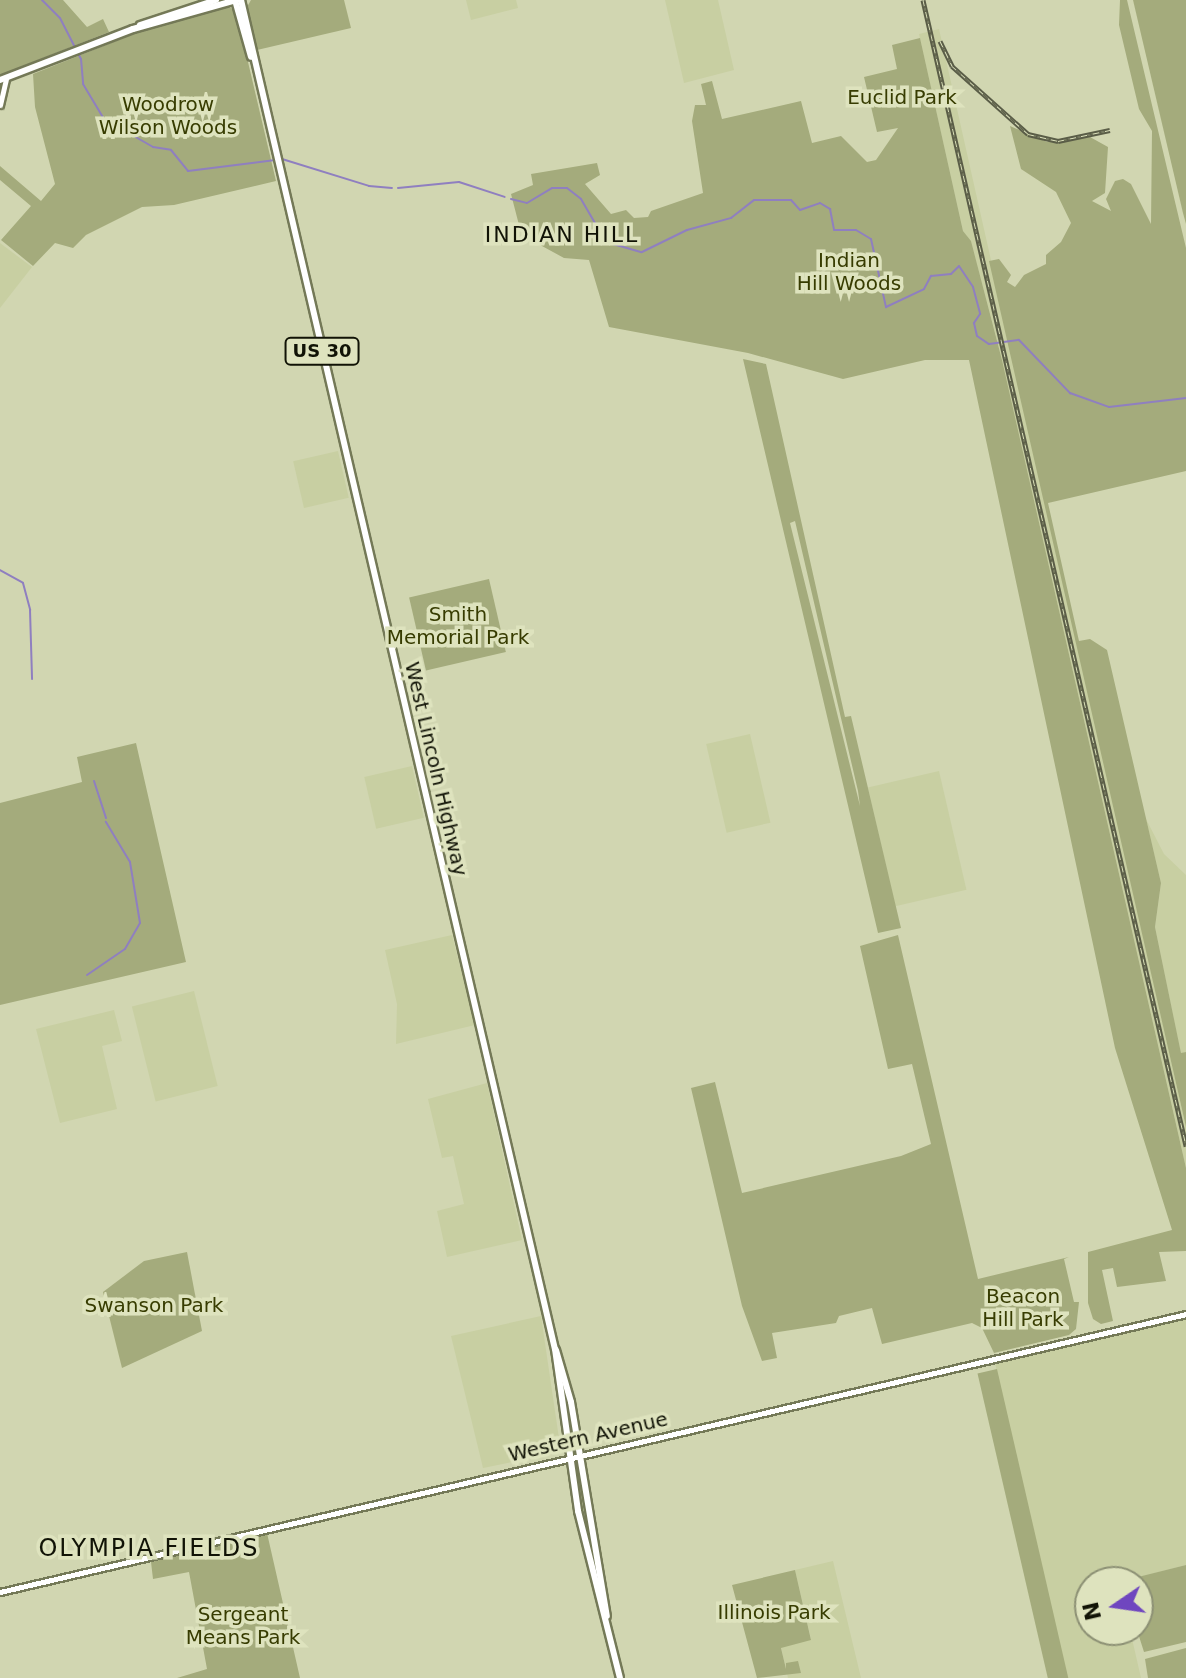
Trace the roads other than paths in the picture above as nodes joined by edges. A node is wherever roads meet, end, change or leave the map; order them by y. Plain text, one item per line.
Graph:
1 (216, 0) edge
2 (237, 0) edge
3 (133, 29) junction
4 (3, 79) edge
5 (0, 105) edge
6 (1185, 1313) edge
7 (555, 1349) junction
8 (579, 1455) junction
9 (571, 1457) junction
10 (0, 1592) edge
11 (607, 1619) junction
12 (620, 1678) edge

1 - 3 main road
2 - 3 main road
2 - 7 main road, West Lincoln Highway / US 30
3 - 4 main road
4 - 5 main road
6 - 8 main road, Western Avenue
7 - 8 main road, West Lincoln Highway / US 30
7 - 9 main road, West Lincoln Highway / US 30
8 - 9 main road, Western Avenue
8 - 11 main road, US 30
9 - 10 main road, Western Avenue
9 - 11 main road, US 30
11 - 12 main road, US 30

